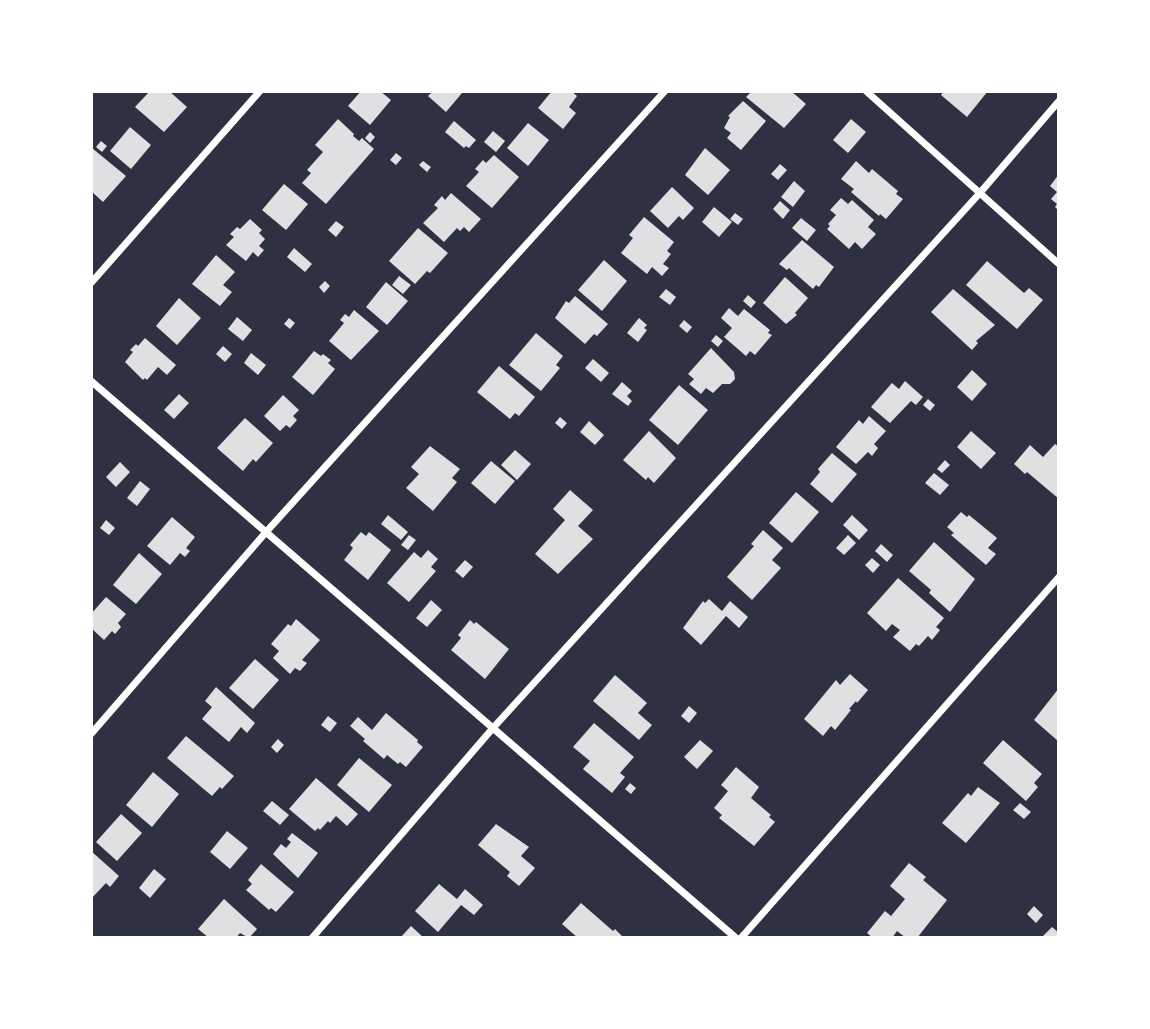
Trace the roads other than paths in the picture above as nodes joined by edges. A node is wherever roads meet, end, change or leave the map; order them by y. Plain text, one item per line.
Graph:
1 (260, 91) edge
2 (665, 91) edge
3 (866, 91) edge
4 (1059, 102) edge
5 (979, 194) junction
6 (1059, 264) edge
7 (91, 283) edge
8 (91, 381) edge
9 (267, 531) junction
10 (1059, 577) edge
11 (493, 728) junction
12 (91, 734) edge
13 (312, 938) edge
14 (739, 938) edge

1 - 7 street
2 - 9 street
3 - 5 street
4 - 5 street
5 - 6 street
5 - 11 street
8 - 9 street
9 - 11 street
9 - 12 street
10 - 14 street
11 - 13 street
11 - 14 street

